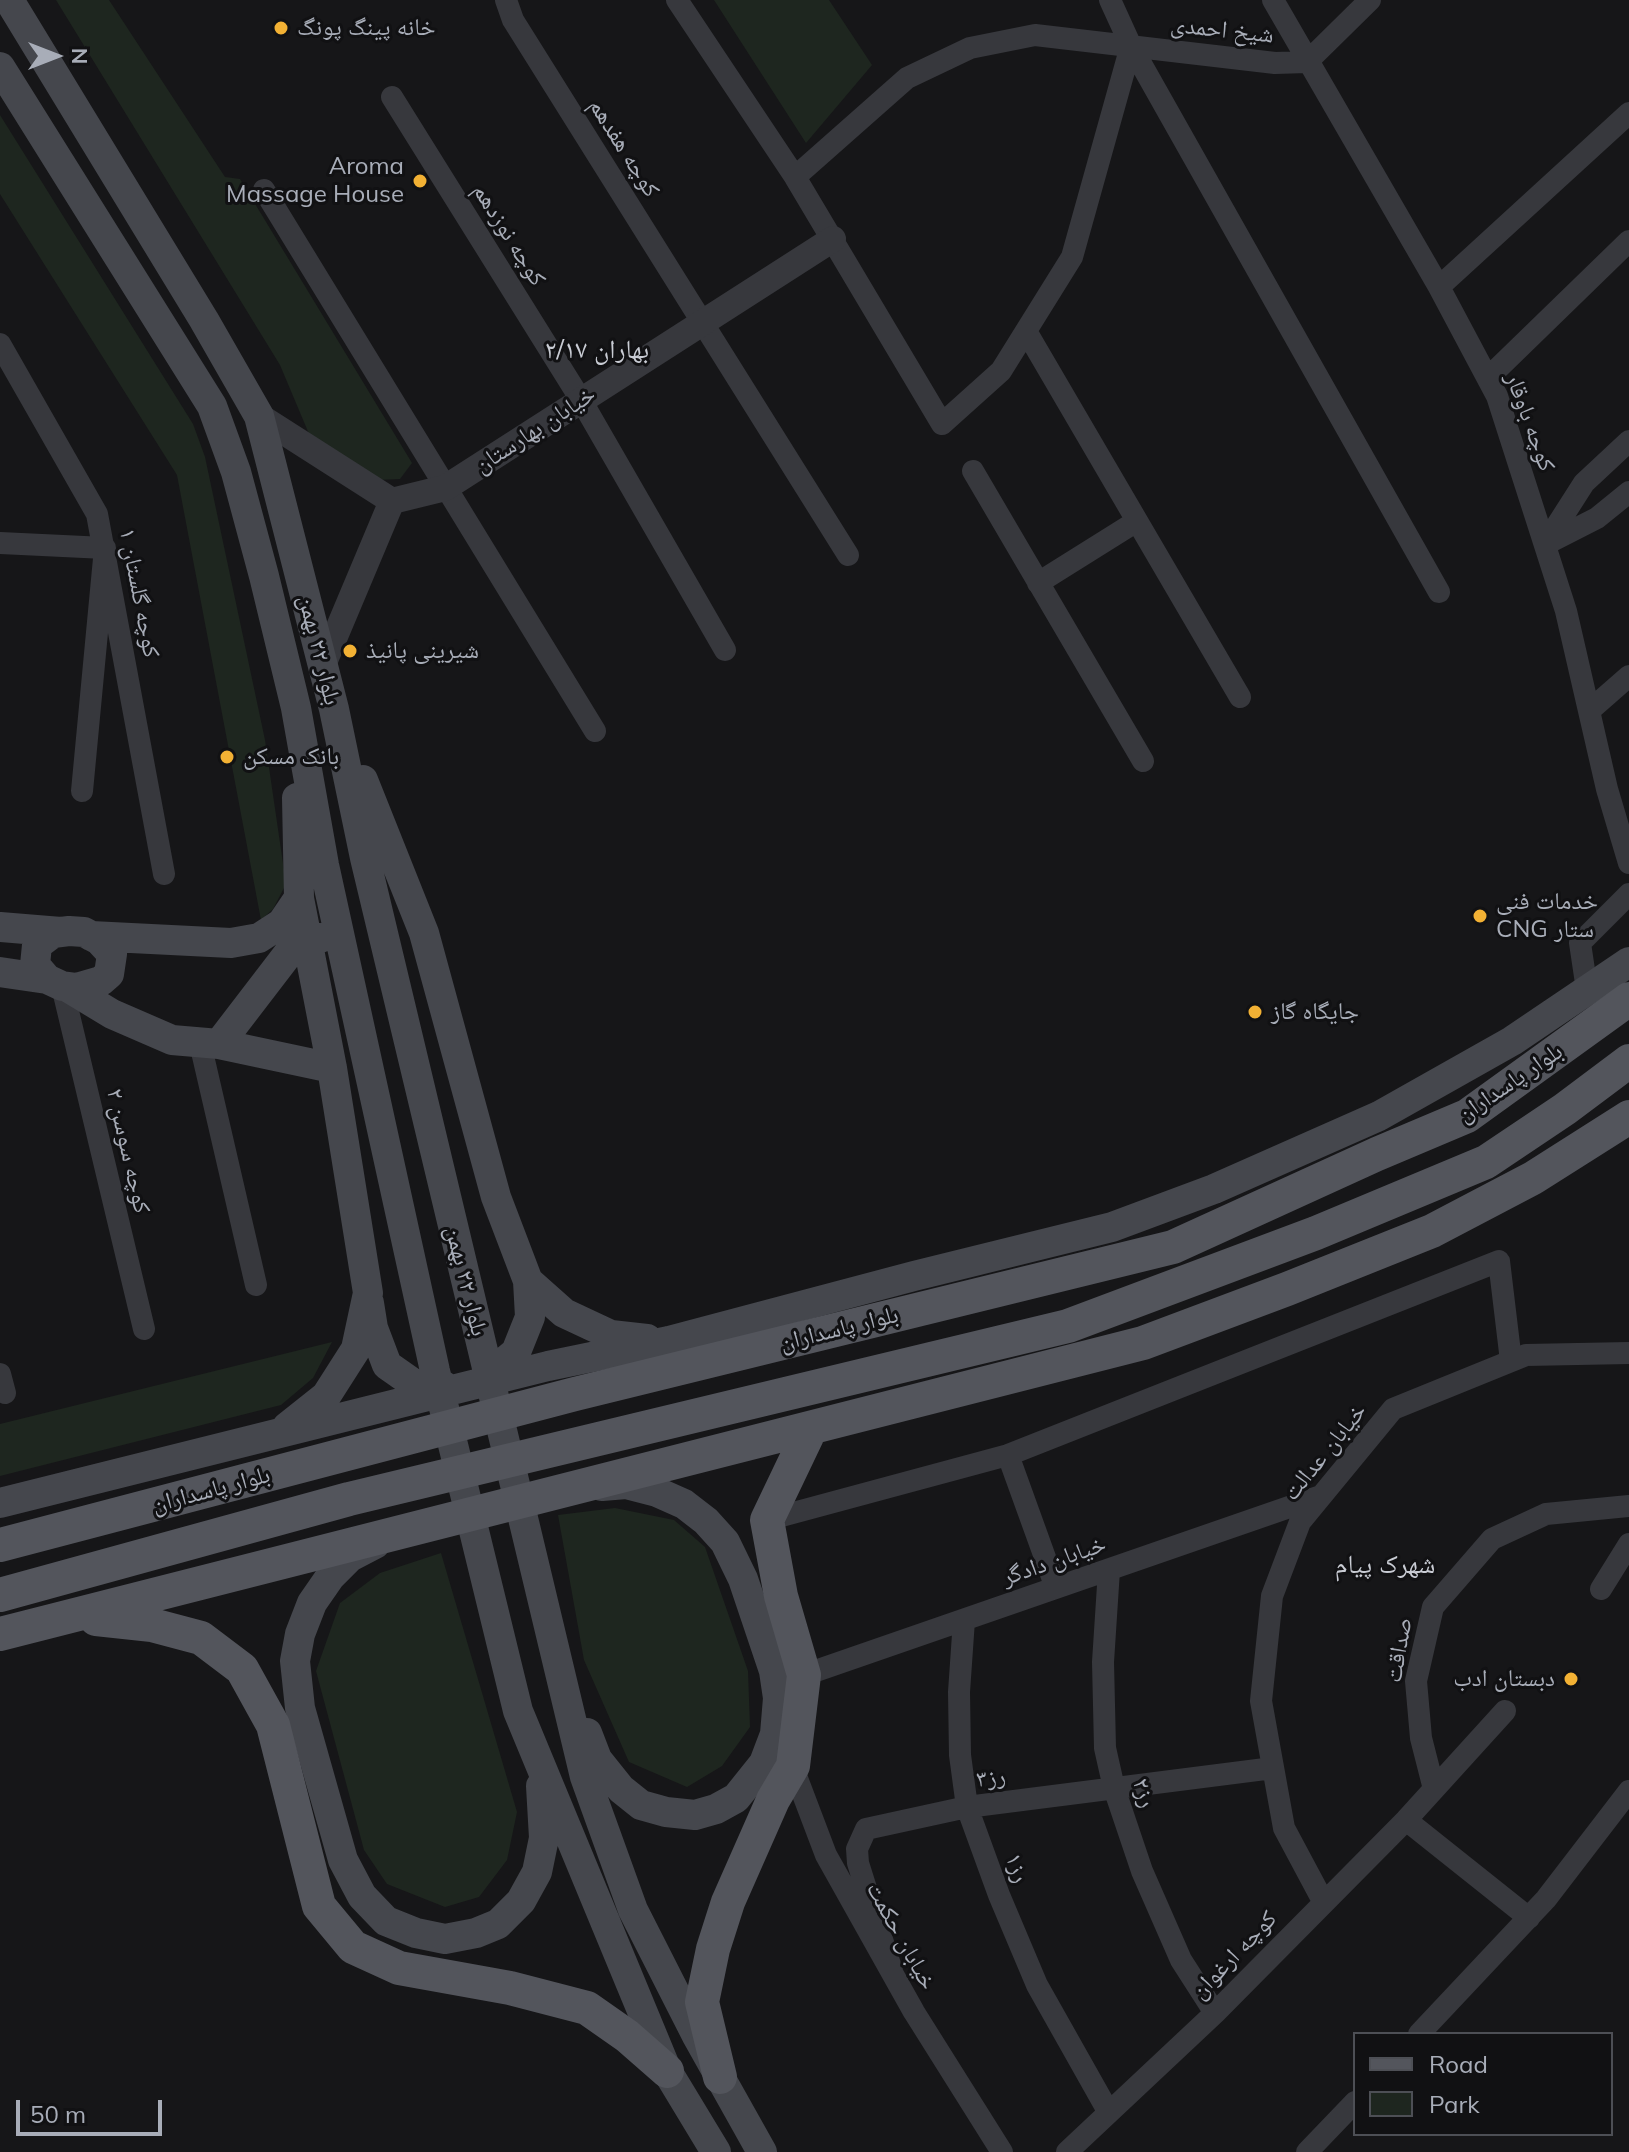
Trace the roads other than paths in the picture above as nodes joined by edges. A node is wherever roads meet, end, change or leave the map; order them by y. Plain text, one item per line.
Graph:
1 (9, 0) edge
2 (506, 0) edge
3 (677, 0) edge
4 (1110, 0) edge
5 (1273, 0) edge
6 (1370, 0) edge
7 (1131, 46) junction
8 (1307, 62) junction
9 (0, 67) edge
10 (392, 97) dead end
11 (1629, 113) edge
12 (795, 177) junction
13 (264, 190) dead end
14 (833, 239) junction
15 (1629, 241) edge
16 (1439, 287) junction
17 (702, 322) junction
18 (1026, 331) junction
19 (0, 344) edge
20 (1488, 378) junction
21 (581, 400) junction
22 (259, 416) junction
23 (1629, 441) edge
24 (973, 471) dead end
25 (445, 488) junction
26 (1629, 492) edge
27 (392, 501) junction
28 (1137, 521) junction
29 (0, 543) edge
30 (1545, 544) junction
31 (105, 548) junction
32 (848, 555) dead end
33 (1038, 583) junction
34 (1439, 592) dead end
35 (725, 650) dead end
36 (323, 665) junction
37 (1629, 676) edge
38 (1240, 697) dead end
39 (296, 708) junction
40 (334, 709) junction
41 (1589, 711) junction
42 (595, 731) dead end
43 (1143, 761) dead end
44 (82, 791) dead end
45 (1629, 863) edge
46 (164, 874) dead end
47 (1629, 894) edge
48 (299, 898) junction
49 (0, 927) edge
50 (76, 934) junction
51 (306, 941) junction
52 (343, 947) junction
53 (1629, 962) edge
54 (0, 972) edge
55 (60, 984) junction
56 (1587, 990) junction
57 (1629, 999) edge
58 (210, 1043) junction
59 (1629, 1061) edge
60 (332, 1068) junction
61 (1565, 1109) junction
62 (1629, 1117) edge
63 (1481, 1204) junction
64 (528, 1281) junction
65 (256, 1285) dead end
66 (368, 1293) junction
67 (1068, 1326) junction
68 (144, 1329) dead end
69 (669, 1341) junction
70 (1143, 1343) junction
71 (1629, 1353) edge
72 (1511, 1361) junction
73 (810, 1430) junction
74 (280, 1433) junction
75 (1008, 1455) junction
76 (576, 1489) junction
77 (1322, 1496) junction
78 (0, 1503) edge
79 (1629, 1506) edge
80 (767, 1520) junction
81 (390, 1537) junction
82 (1629, 1544) edge
83 (0, 1545) edge
84 (1109, 1570) junction
85 (1056, 1588) junction
86 (1601, 1589) dead end
87 (0, 1595) edge
88 (72, 1616) junction
89 (964, 1620) junction
90 (0, 1634) edge
91 (556, 1658) junction
92 (804, 1675) junction
93 (518, 1711) junction
94 (1505, 1711) dead end
95 (775, 1734) junction
96 (793, 1766) junction
97 (1273, 1768) junction
98 (1114, 1788) junction
99 (1434, 1789) junction
100 (1629, 1791) edge
101 (967, 1807) junction
102 (1406, 1820) junction
103 (1323, 1901) junction
104 (1529, 1918) junction
105 (892, 1971) junction
106 (1215, 2013) junction
107 (1421, 2032) edge
108 (667, 2071) junction
109 (720, 2077) junction
110 (1353, 2104) edge
111 (1108, 2111) junction
112 (716, 2152) edge
113 (762, 2152) edge
114 (1002, 2152) edge
115 (1067, 2152) edge
116 (1307, 2152) edge

1 - 22 main road, بلوار ۲۲ بهمن
2 - 17 street, کوچه هفدهم
3 - 12 street
4 - 7 street
5 - 8 street, کوچه باوقار
6 - 8 street
7 - 8 street, شیخ احمدی
7 - 12 street, شیخ احمدی
7 - 18 street
7 - 34 street
8 - 16 street, کوچه باوقار
9 - 39 main road, بلوار ۲۲ بهمن
10 - 21 street, کوچه نوزدهم
11 - 16 street
12 - 14 street
13 - 25 street
14 - 17 street, خیابان بهارستان
14 - 18 street
15 - 20 street
16 - 20 street, کوچه باوقار
17 - 21 street, خیابان بهارستان
17 - 32 street, کوچه هفدهم
18 - 28 street
19 - 31 street, کوچه گلستان ۱
20 - 30 street, کوچه باوقار
21 - 25 street, خیابان بهارستان
21 - 35 street, کوچه نوزدهم
22 - 27 street
22 - 36 main road, بلوار ۲۲ بهمن
23 - 30 street
24 - 33 street
25 - 27 street, خیابان بهارستان
25 - 42 street
26 - 30 street
27 - 36 street
28 - 33 street
28 - 38 street
29 - 31 street
30 - 41 street, کوچه باوقار
31 - 44 street
31 - 46 street, کوچه گلستان ۱
33 - 43 street
36 - 40 main road, بلوار ۲۲ بهمن
37 - 41 street
39 - 48 main road
39 - 52 main road, بلوار ۲۲ بهمن
40 - 64 main road
40 - 91 main road, بلوار ۲۲ بهمن
41 - 45 street, کوچه باوقار
47 - 56 street
48 - 50 main road
48 - 51 main road
49 - 50 main road
50 - 55 main road
50 - 55 main road
51 - 52 main road
51 - 58 main road
51 - 60 main road
52 - 93 main road, بلوار ۲۲ بهمن
53 - 56 main road
54 - 55 main road
55 - 58 main road
55 - 68 street, کوچه سوسن ۲
56 - 69 main road
57 - 83 main road, بلوار پاسداران
58 - 60 main road
58 - 65 street
59 - 61 main road, بلوار پاسداران
60 - 66 main road
61 - 63 main road
61 - 67 main road, بلوار پاسداران
62 - 63 main road
63 - 70 main road
64 - 66 main road
64 - 69 main road
66 - 74 main road
67 - 70 main road
67 - 87 main road, بلوار پاسداران
69 - 74 main road
70 - 73 main road
71 - 72 street, خیابان عدالت
72 - 75 street
72 - 77 street, خیابان عدالت
73 - 76 main road
73 - 80 main road
74 - 78 main road
75 - 80 street
75 - 85 street
76 - 81 main road
76 - 95 main road
77 - 84 street, خیابان دادگر
77 - 97 street, خیابان عدالت
79 - 99 street, صداقت
80 - 92 main road
81 - 88 main road
81 - 93 main road
82 - 86 street
84 - 85 street, خیابان دادگر
84 - 98 street, رز۲
85 - 89 street, خیابان دادگر
88 - 90 main road
88 - 108 main road
89 - 92 street, خیابان دادگر
89 - 101 street, رز۱
91 - 95 main road
91 - 109 main road
92 - 96 main road
93 - 108 main road
94 - 99 street, کوچه ارغوان
95 - 96 street, خیابان حکمت
96 - 105 street, خیابان حکمت
96 - 109 main road
97 - 98 street, رز۳
97 - 103 street, خیابان عدالت
98 - 101 street, رز۳
98 - 106 street, رز۲
99 - 102 street, کوچه ارغوان
100 - 104 street
101 - 105 street, رز۳
101 - 111 street, رز۱
102 - 103 street, کوچه ارغوان
102 - 104 street
103 - 106 street, کوچه ارغوان
104 - 107 street
105 - 114 street, خیابان حکمت
106 - 111 street, کوچه ارغوان
108 - 112 main road
109 - 113 main road
110 - 116 street
111 - 115 street, کوچه ارغوان

